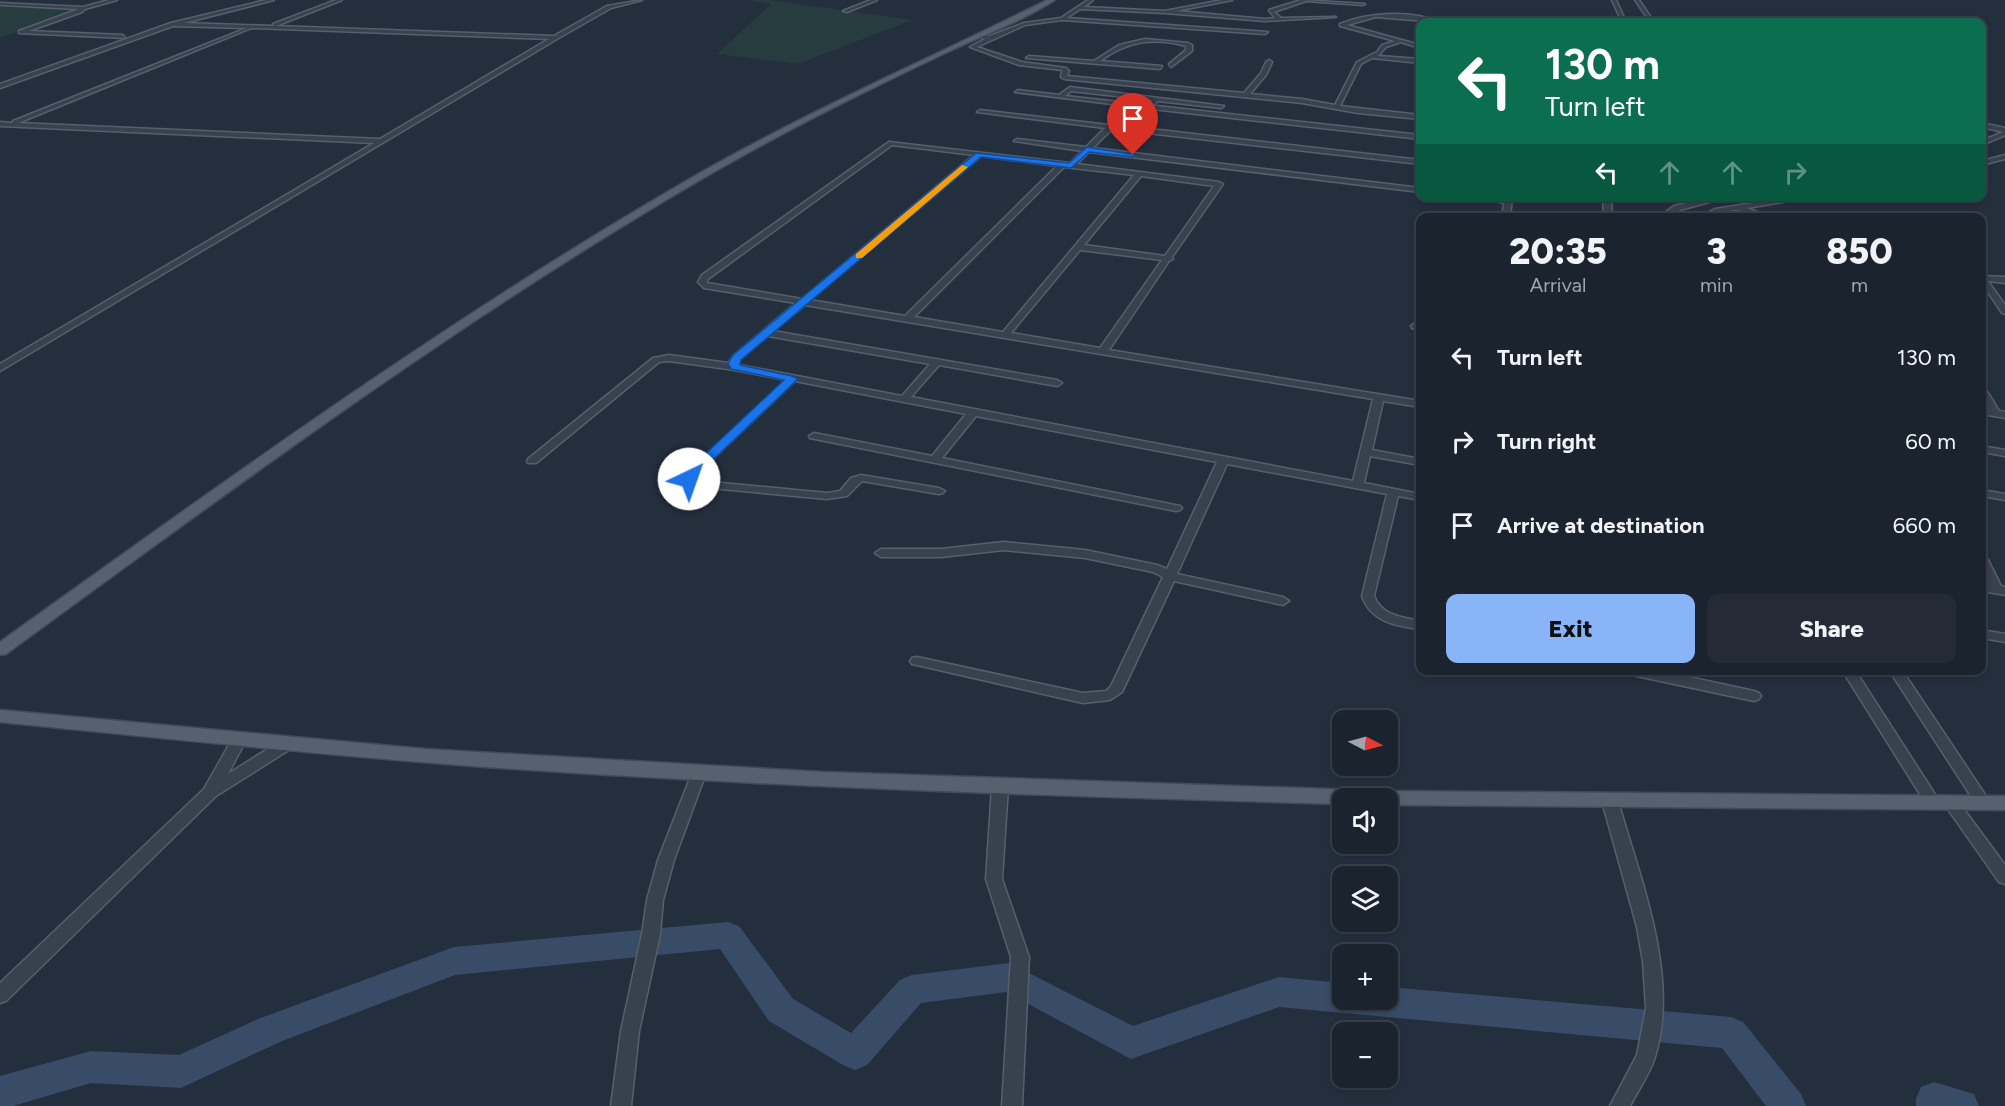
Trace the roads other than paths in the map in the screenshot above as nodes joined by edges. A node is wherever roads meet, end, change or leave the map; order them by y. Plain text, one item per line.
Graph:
1 (116, 0) edge
2 (257, 0) edge
3 (272, 0) edge
4 (340, 0) edge
5 (648, 0) edge
6 (874, 0) edge
7 (1052, 0) edge
8 (1091, 0) edge
9 (1230, 0) edge
10 (1305, 0) edge
11 (1614, 0) edge
12 (1637, 0) edge
13 (637, 1) edge
14 (0, 4) edge
15 (608, 4) edge
16 (1363, 4) dead end
17 (83, 8) junction
18 (1079, 8) junction
19 (845, 11) dead end
20 (1165, 12) junction
21 (1225, 17) junction
22 (1334, 17) dead end
23 (1622, 18) edge
24 (1649, 18) edge
25 (1062, 19) junction
26 (1416, 19) edge
27 (1280, 20) junction
28 (173, 24) junction
29 (254, 27) junction
30 (269, 28) junction
31 (1194, 28) junction
32 (1265, 32) dead end
33 (123, 36) junction
34 (976, 36) junction
35 (555, 38) junction
36 (990, 38) junction
37 (1402, 41) junction
38 (1416, 45) edge
39 (1007, 57) junction
40 (1373, 57) junction
41 (1416, 61) edge
42 (1096, 62) junction
43 (1269, 62) dead end
44 (1171, 65) dead end
45 (1160, 67) dead end
46 (0, 83) edge
47 (1018, 92) dead end
48 (1246, 95) junction
49 (1060, 97) junction
50 (1157, 99) junction
51 (1131, 106) junction
52 (1221, 106) dead end
53 (1337, 106) junction
54 (1148, 108) junction
55 (980, 112) dead end
56 (1416, 117) edge
57 (0, 124) edge
58 (11, 124) junction
59 (1110, 126) junction
60 (1986, 126) edge
61 (2005, 132) edge
62 (1986, 136) edge
63 (1416, 137) edge
64 (1996, 138) junction
65 (2005, 139) edge
66 (380, 141) junction
67 (1017, 141) dead end
68 (1986, 142) edge
69 (1087, 150) junction
70 (979, 155) junction
71 (2005, 157) edge
72 (1416, 162) edge
73 (1986, 162) edge
74 (1067, 165) junction
75 (1139, 174) junction
76 (1416, 190) edge
77 (1708, 201) edge
78 (1783, 201) edge
79 (1739, 208) junction
80 (1669, 213) edge
81 (1711, 213) edge
82 (1754, 213) edge
83 (1079, 247) junction
84 (1168, 259) junction
85 (1986, 278) edge
86 (2005, 280) edge
87 (1986, 284) edge
88 (806, 301) junction
89 (2005, 311) edge
90 (908, 318) junction
91 (767, 333) junction
92 (1005, 335) junction
93 (1103, 351) junction
94 (937, 362) junction
95 (735, 367) junction
96 (0, 368) edge
97 (792, 379) junction
98 (1057, 384) dead end
99 (1986, 395) edge
100 (1379, 397) junction
101 (905, 398) junction
102 (1416, 403) edge
103 (974, 411) junction
104 (2000, 414) edge
105 (814, 436) dead end
106 (1986, 450) edge
107 (1366, 452) junction
108 (2005, 453) edge
109 (1224, 459) junction
110 (935, 460) junction
111 (532, 461) dead end
112 (1416, 461) edge
113 (1358, 485) junction
114 (939, 491) dead end
115 (1393, 492) junction
116 (1986, 494) edge
117 (1416, 496) edge
118 (2005, 497) edge
119 (1176, 508) dead end
120 (881, 553) dead end
121 (1986, 567) edge
122 (1170, 576) junction
123 (2000, 591) edge
124 (1283, 601) dead end
125 (1416, 624) edge
126 (1986, 635) edge
127 (2005, 638) edge
128 (0, 650) edge
129 (917, 661) dead end
130 (1655, 675) edge
131 (1852, 675) edge
132 (1898, 675) edge
133 (1754, 696) dead end
134 (0, 716) edge
135 (239, 740) junction
136 (287, 744) junction
137 (699, 773) junction
138 (1000, 787) junction
139 (211, 792) junction
140 (1332, 796) edge
141 (1398, 798) edge
142 (1610, 801) junction
143 (1943, 803) junction
144 (1983, 803) junction
145 (2005, 803) edge
146 (2005, 877) edge
147 (0, 995) edge
148 (621, 1106) edge
149 (1012, 1106) edge
150 (1620, 1106) edge

1 - 17 street
2 - 33 street
3 - 28 street
4 - 30 street
5 - 13 street
6 - 19 street
7 - 34 main road
8 - 18 street
9 - 20 street
10 - 16 street
10 - 27 street
11 - 23 street
12 - 24 street
13 - 15 street
14 - 17 street
15 - 35 street
17 - 33 street
18 - 20 street
18 - 25 street
20 - 21 street
21 - 27 street
21 - 31 street
22 - 27 street
25 - 31 street
25 - 36 street
26 - 37 street
28 - 29 street
28 - 46 street
29 - 30 street
29 - 58 street
30 - 35 street
31 - 32 street
33 - 46 street
34 - 36 street
34 - 128 main road
35 - 66 street
36 - 39 street
37 - 38 street
37 - 40 street
39 - 42 street
39 - 48 street
40 - 41 street
40 - 53 street
42 - 44 street
42 - 45 street
43 - 48 street
47 - 49 street
48 - 53 street
49 - 50 street
49 - 51 street
50 - 52 street
50 - 54 street
51 - 54 street
51 - 59 street
53 - 56 street
54 - 63 street
55 - 59 street
57 - 58 street
58 - 66 street
59 - 69 street
59 - 72 street
60 - 61 street
61 - 64 street
62 - 64 street
64 - 65 street
64 - 68 street
66 - 96 street
67 - 69 street
69 - 74 street
69 - 76 street
70 - 74 street
70 - 88 street
70 - 88 street
71 - 73 street
74 - 75 street
74 - 90 street
75 - 83 street
75 - 84 street
77 - 80 street
78 - 79 street
79 - 81 street
79 - 82 street
83 - 84 street
83 - 92 street
84 - 93 street
85 - 86 street
87 - 89 street
88 - 90 street
88 - 91 street
90 - 92 street
91 - 94 street
91 - 95 street
92 - 93 street
93 - 100 street
94 - 98 street
94 - 101 street
95 - 97 street
95 - 111 street
97 - 101 street
97 - 114 street
99 - 104 street
100 - 102 street
100 - 107 street
101 - 103 street
103 - 109 street
103 - 110 street
105 - 110 street
106 - 108 street
107 - 112 street
107 - 113 street
109 - 113 street
109 - 122 street
110 - 119 street
113 - 115 street
115 - 117 street
115 - 125 street
116 - 118 street
120 - 122 street
121 - 123 street
122 - 124 street
122 - 129 street
126 - 127 street
130 - 133 street
131 - 143 street
132 - 144 street
134 - 135 main road
135 - 136 main road
135 - 139 street
136 - 137 main road
136 - 139 street
137 - 138 main road
137 - 148 street
138 - 140 main road
138 - 149 street
139 - 147 street
141 - 142 main road
142 - 143 main road
142 - 150 street
143 - 144 main road
143 - 146 street
144 - 145 main road

